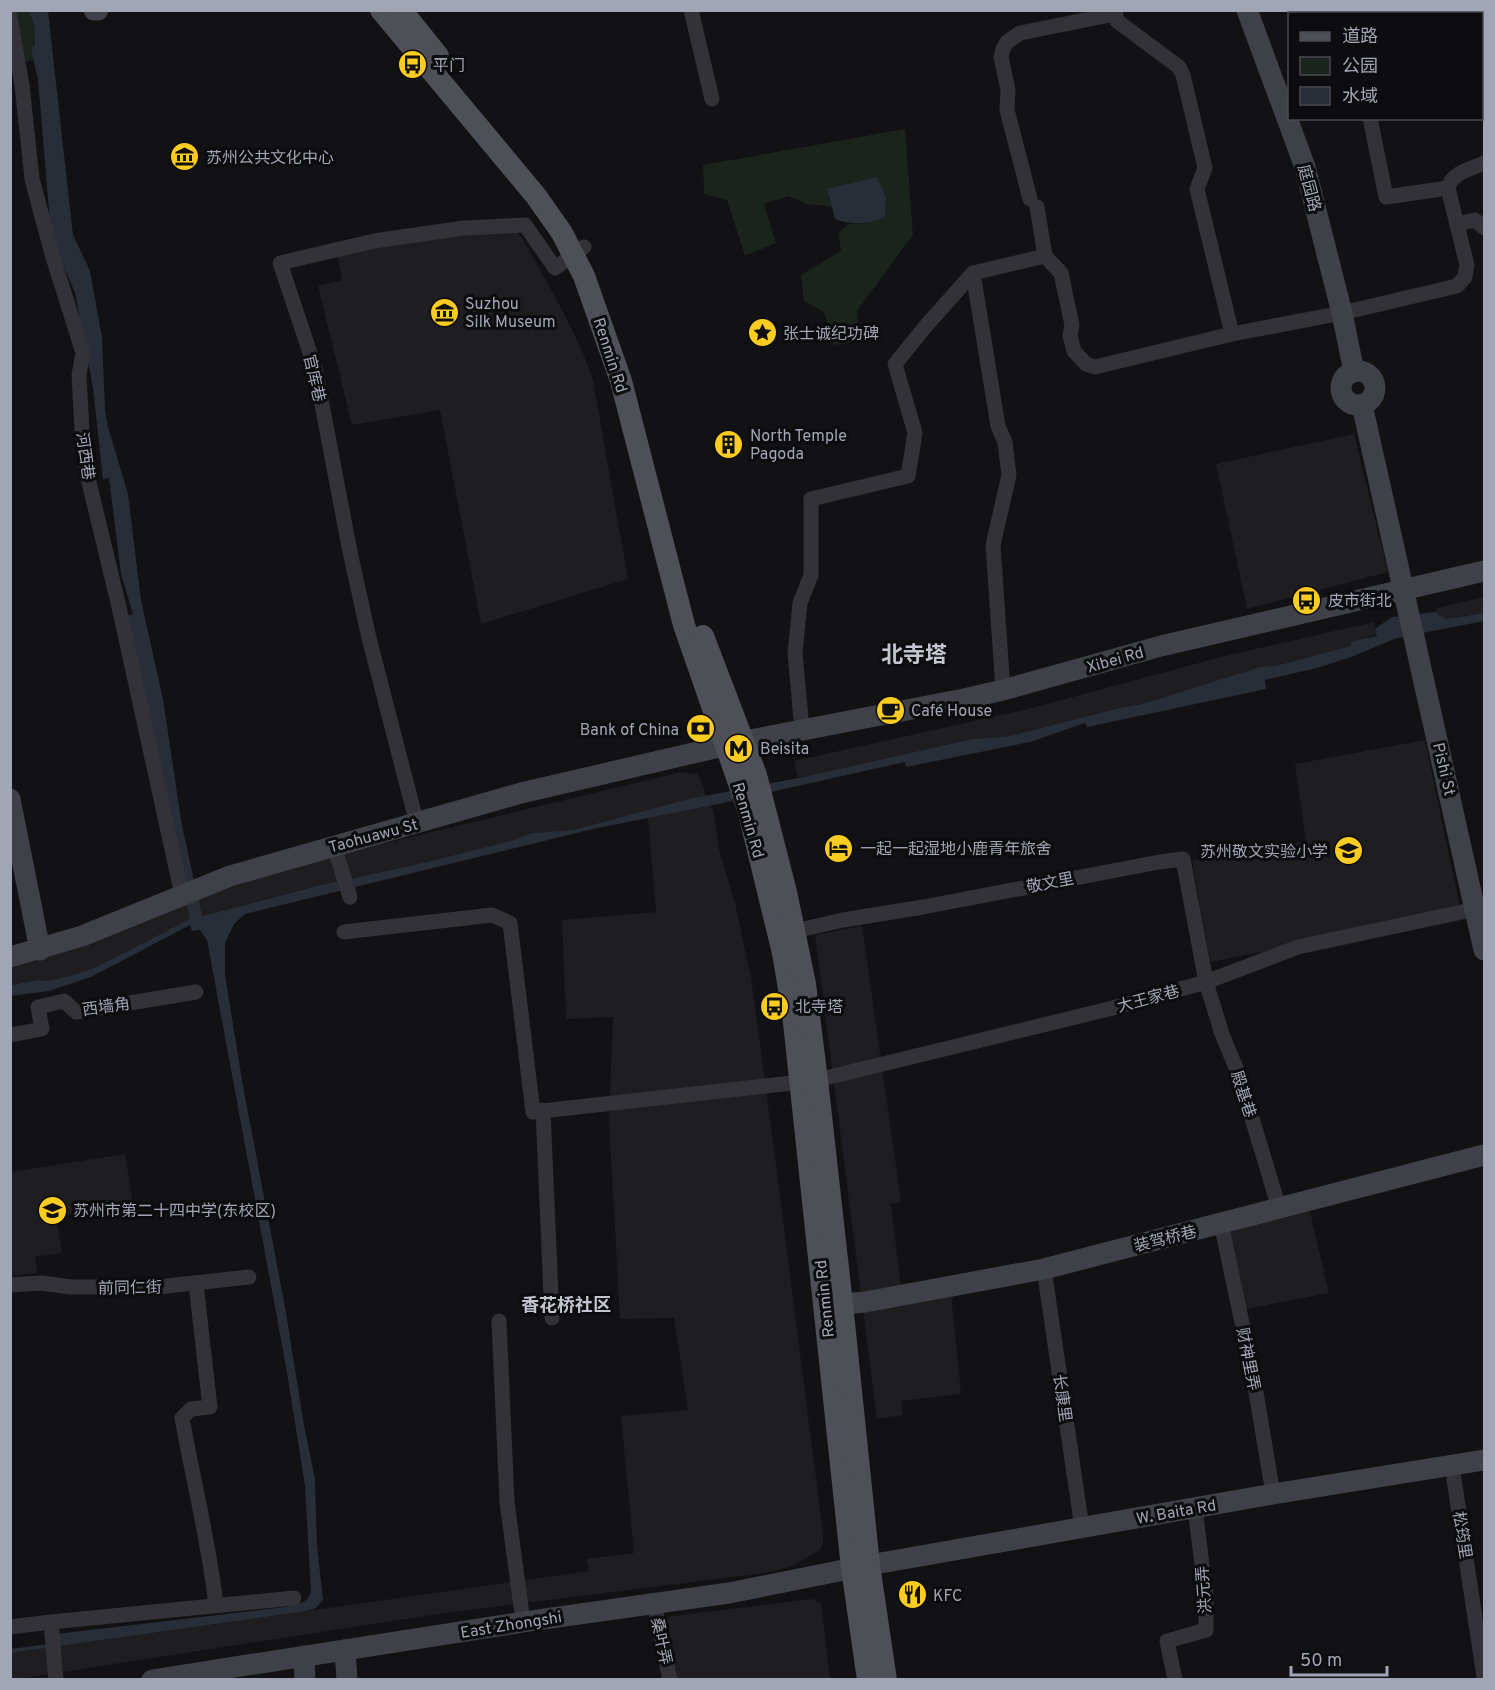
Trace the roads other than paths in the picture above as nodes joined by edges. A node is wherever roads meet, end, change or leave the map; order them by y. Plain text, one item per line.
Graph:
1 (381, 10) edge
2 (401, 10) edge
3 (691, 10) edge
4 (1247, 10) edge
5 (1115, 12) edge
6 (10, 17) edge
7 (712, 99) dead end
8 (1370, 120) edge
9 (1485, 164) edge
10 (1448, 188) junction
11 (1457, 224) junction
12 (1485, 228) edge
13 (579, 251) junction
14 (1045, 256) junction
15 (973, 273) junction
16 (1342, 314) junction
17 (1232, 334) junction
18 (1485, 571) edge
19 (1402, 588) junction
20 (1003, 690) junction
21 (802, 730) junction
22 (736, 743) junction
23 (10, 799) edge
24 (756, 806) junction
25 (417, 824) junction
26 (334, 846) junction
27 (188, 893) junction
28 (350, 897) dead end
29 (1479, 906) edge
30 (795, 931) junction
31 (344, 932) dead end
32 (40, 950) junction
33 (1485, 950) edge
34 (10, 957) edge
35 (1206, 982) junction
36 (196, 992) dead end
37 (10, 1035) edge
38 (809, 1081) junction
39 (543, 1110) junction
40 (1485, 1155) edge
41 (1279, 1208) junction
42 (1221, 1224) junction
43 (1044, 1269) junction
44 (249, 1277) dead end
45 (196, 1284) junction
46 (10, 1285) edge
47 (843, 1304) junction
48 (552, 1318) dead end
49 (499, 1321) dead end
50 (1485, 1460) edge
51 (1452, 1466) junction
52 (1273, 1494) junction
53 (1195, 1508) junction
54 (1082, 1528) junction
55 (860, 1566) junction
56 (294, 1598) dead end
57 (654, 1603) junction
58 (216, 1605) junction
59 (523, 1622) junction
60 (51, 1625) junction
61 (10, 1627) edge
62 (345, 1650) junction
63 (304, 1656) junction
64 (1485, 1677) edge
65 (56, 1680) edge
66 (152, 1680) edge
67 (305, 1680) edge
68 (347, 1680) edge
69 (670, 1680) edge
70 (868, 1680) edge
71 (886, 1680) edge
72 (1175, 1680) edge

1 - 13 main road, Renmin Rd
2 - 13 main road, Renmin Rd
3 - 7 street
4 - 16 main road, 庭园路
5 - 14 street
5 - 17 street
6 - 27 street, 河西巷
8 - 10 street
9 - 10 street
10 - 11 street
11 - 12 street
11 - 16 street
13 - 22 main road, Renmin Rd
13 - 25 street, 官库巷
14 - 15 street
14 - 17 street
15 - 20 street
15 - 21 street
16 - 17 street
16 - 19 main road, 庭园路
18 - 19 main road, Xibei Rd
19 - 20 main road, Xibei Rd
19 - 29 main road, Pishi St
20 - 21 main road, Xibei Rd
21 - 22 main road, Xibei Rd
22 - 24 main road, Renmin Rd
22 - 25 main road, Taohuawu St
23 - 32 main road
24 - 30 main road, Renmin Rd
24 - 38 main road, Renmin Rd
25 - 26 main road, Taohuawu St
26 - 27 main road, Taohuawu St
26 - 28 street
27 - 32 main road, Taohuawu St
29 - 33 main road, Pishi St
29 - 35 street, 大王家巷
30 - 35 street, 敬文里
30 - 38 main road, Renmin Rd
31 - 39 street
32 - 34 main road, Taohuawu St
35 - 38 street, 大王家巷
35 - 41 street, 殿基巷
36 - 37 street, 西墙角
38 - 39 street, 大王家巷
38 - 47 main road, Renmin Rd
38 - 55 main road, Renmin Rd
39 - 48 street
40 - 41 main road, 装驾桥巷
41 - 42 main road, 装驾桥巷
42 - 43 main road, 装驾桥巷
42 - 52 street, 财神里弄
43 - 47 main road, 装驾桥巷
43 - 54 street, 长康里
44 - 45 street, 前同仁街
45 - 46 street, 前同仁街
45 - 58 street
47 - 55 main road, Renmin Rd
49 - 59 street
50 - 51 main road, W. Baita Rd
51 - 52 main road, W. Baita Rd
51 - 64 street, 松筠里
52 - 53 main road, W. Baita Rd
53 - 54 main road, W. Baita Rd
53 - 72 street, 洪元弄
54 - 55 main road, W. Baita Rd
55 - 57 main road, East Zhongshi
55 - 70 main road, Renmin Rd
55 - 71 main road, Renmin Rd
56 - 58 street
57 - 59 main road, East Zhongshi
57 - 69 street, 桑叶弄
58 - 60 street
59 - 62 main road, East Zhongshi
60 - 61 street
60 - 65 street
62 - 63 main road, East Zhongshi
62 - 68 main road
63 - 66 main road, East Zhongshi
63 - 67 main road

